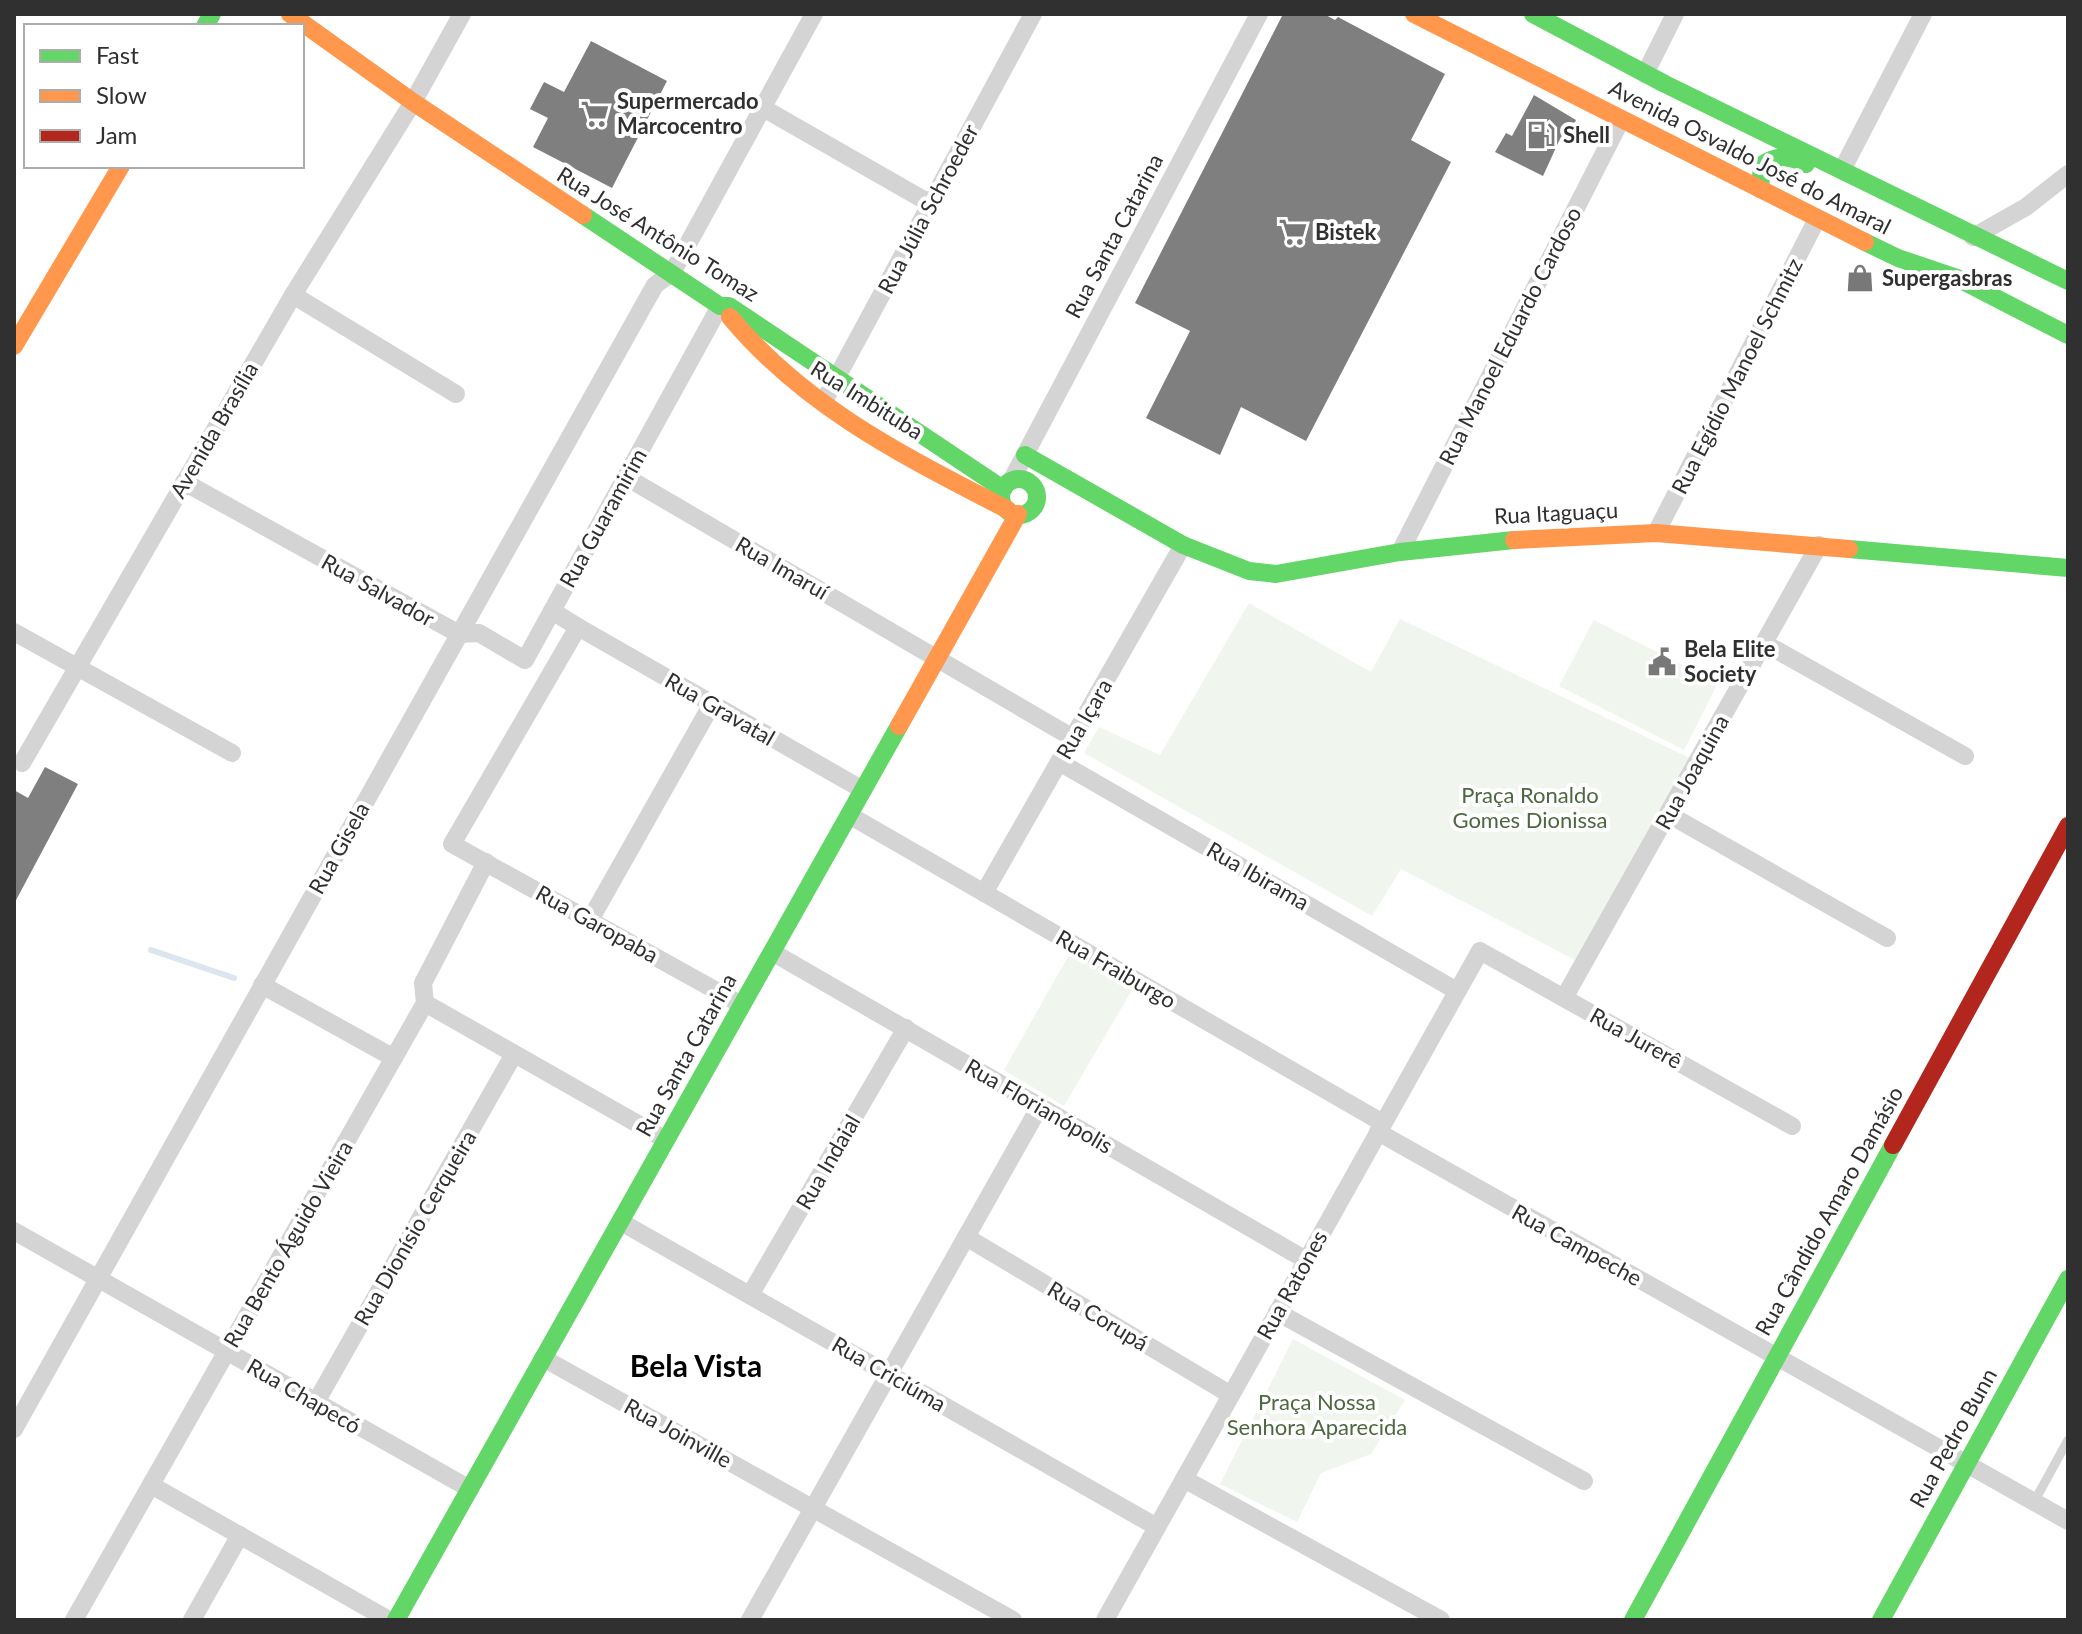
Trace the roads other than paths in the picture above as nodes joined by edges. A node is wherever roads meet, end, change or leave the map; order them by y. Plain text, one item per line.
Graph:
1 (462, 14) edge
2 (814, 14) edge
3 (1033, 14) edge
4 (1259, 14) edge
5 (1414, 14) edge
6 (1533, 14) edge
7 (1675, 14) edge
8 (1923, 14) edge
9 (304, 24) edge
10 (1645, 74) junction
11 (413, 102) junction
12 (763, 108) junction
13 (1621, 120) junction
14 (120, 168) edge
15 (1842, 170) junction
16 (2068, 174) edge
17 (1760, 189) junction
18 (1886, 193) junction
19 (931, 204) junction
20 (1817, 219) junction
21 (1973, 237) junction
22 (672, 273) junction
23 (1957, 278) junction
24 (2068, 281) edge
25 (293, 295) junction
26 (720, 306) junction
27 (2068, 322) edge
28 (2068, 335) edge
29 (14, 346) edge
30 (837, 378) junction
31 (456, 394) dead end
32 (823, 403) junction
33 (1025, 455) junction
34 (626, 477) junction
35 (1070, 480) junction
36 (184, 482) junction
37 (1007, 485) junction
38 (1037, 495) junction
39 (1013, 512) junction
40 (1656, 533) junction
41 (1183, 545) junction
42 (1819, 545) junction
43 (1400, 552) junction
44 (2068, 568) edge
45 (552, 611) junction
46 (578, 627) junction
47 (14, 632) edge
48 (459, 634) junction
49 (1764, 643) junction
50 (937, 659) junction
51 (77, 668) junction
52 (712, 704) junction
53 (1073, 738) junction
54 (232, 753) dead end
55 (1965, 756) dead end
56 (1059, 762) junction
57 (22, 763) dead end
58 (863, 790) junction
59 (1668, 814) junction
60 (849, 815) junction
61 (2068, 826) edge
62 (486, 862) junction
63 (984, 893) junction
64 (590, 920) junction
65 (1887, 938) dead end
66 (1480, 951) joint
67 (772, 952) junction
68 (262, 985) junction
69 (1457, 991) junction
70 (1564, 998) junction
71 (425, 1003) junction
72 (742, 1005) junction
73 (906, 1028) junction
74 (514, 1054) junction
75 (394, 1058) junction
76 (1040, 1106) junction
77 (1792, 1126) dead end
78 (1381, 1128) junction
79 (666, 1140) junction
80 (621, 1222) junction
81 (14, 1231) edge
82 (966, 1237) junction
83 (1306, 1260) junction
84 (98, 1279) junction
85 (2068, 1279) edge
86 (750, 1295) junction
87 (1277, 1312) junction
88 (227, 1351) junction
89 (1777, 1357) junction
90 (543, 1358) junction
91 (889, 1374) junction
92 (1231, 1395) junction
93 (316, 1402) junction
94 (14, 1429) edge
95 (2068, 1440) edge
96 (1967, 1464) junction
97 (1184, 1479) junction
98 (1584, 1481) dead end
99 (151, 1485) junction
100 (470, 1489) junction
101 (2034, 1502) junction
102 (813, 1508) junction
103 (2068, 1521) edge
104 (1157, 1527) junction
105 (240, 1535) junction
106 (74, 1620) edge
107 (192, 1620) edge
108 (389, 1620) edge
109 (396, 1620) edge
110 (750, 1620) edge
111 (1013, 1620) edge
112 (1105, 1620) edge
113 (1441, 1620) edge
114 (1633, 1620) edge
115 (1881, 1620) edge

1 - 11 street, Avenida Brasília
2 - 12 street, Rua Gisela
3 - 19 street, Rua Júlia Schroeder
4 - 33 street, Rua Santa Catarina
5 - 13 main road, Avenida Osvaldo José do Amaral
6 - 10 main road, Avenida Osvaldo José do Amaral
7 - 10 street
8 - 15 street
9 - 11 main road, Rua José Antônio Tomaz
10 - 15 main road, Avenida Osvaldo José do Amaral
11 - 22 main road, Rua José Antônio Tomaz
11 - 25 street, Avenida Brasília
12 - 19 street
12 - 22 street, Rua Gisela
13 - 17 main road, Avenida Osvaldo José do Amaral
13 - 43 street, Rua Manoel Eduardo Cardoso
14 - 29 main road
15 - 18 main road, Avenida Osvaldo José do Amaral
16 - 21 street
17 - 18 main road
17 - 20 main road, Avenida Osvaldo José do Amaral
18 - 21 main road, Avenida Osvaldo José do Amaral
19 - 30 street, Rua Júlia Schroeder
20 - 23 main road, Avenida Osvaldo José do Amaral
20 - 40 street, Rua Egídio Manoel Schmitz
21 - 24 main road, Avenida Osvaldo José do Amaral
22 - 26 main road, Rua José Antônio Tomaz
22 - 48 street, Rua Gisela
23 - 27 main road
23 - 28 main road, Avenida Osvaldo José do Amaral
25 - 31 street
25 - 36 street, Avenida Brasília
26 - 30 main road, Rua José Antônio Tomaz
26 - 32 main road, Rua Imbituba
26 - 34 street, Rua Guaramirim
30 - 32 street, Rua Júlia Schroeder
30 - 37 main road, Rua José Antônio Tomaz
32 - 39 main road, Rua Imbituba
33 - 35 main road, Rua Itaguaçu
33 - 37 street, Rua Santa Catarina
34 - 45 street, Rua Guaramirim
34 - 50 street, Rua Imaruí
35 - 38 main road
35 - 41 main road, Rua Itaguaçu
36 - 48 street, Rua Salvador
36 - 51 street, Avenida Brasília
37 - 38 main road
37 - 39 main road
38 - 39 main road
39 - 50 main road, Rua Santa Catarina
40 - 42 main road, Rua Itaguaçu
40 - 43 main road, Rua Itaguaçu
41 - 43 main road, Rua Itaguaçu
41 - 53 street, Rua Içara
42 - 44 main road, Rua Itaguaçu
42 - 49 street, Rua Joaquina
45 - 46 street, Rua Guaramirim
45 - 48 street, Rua Salvador
46 - 52 street, Rua Gravatal
46 - 62 street, Rua Garopaba
47 - 51 street
48 - 68 street, Rua Gisela
49 - 55 street
49 - 59 street, Rua Joaquina
50 - 53 street, Rua Imaruí
50 - 58 main road, Rua Santa Catarina
51 - 54 street
51 - 57 street, Avenida Brasília
52 - 58 street, Rua Gravatal
52 - 64 street
53 - 56 street, Rua Içara
56 - 63 street, Rua Içara
56 - 69 street, Rua Ibirama
58 - 60 main road, Rua Santa Catarina
59 - 65 street
59 - 70 street, Rua Joaquina
60 - 63 street, Rua Fraiburgo
60 - 67 main road, Rua Santa Catarina
61 - 89 main road, Rua Cândido Amaro Damásio
62 - 64 street, Rua Garopaba
62 - 71 street, Rua Bento Águido Vieira
63 - 78 street, Rua Fraiburgo
64 - 72 street, Rua Garopaba
66 - 69 street, Rua Ratones
66 - 70 street, Rua Jurerê
67 - 72 main road, Rua Santa Catarina
67 - 73 street, Rua Florianópolis
68 - 75 street
68 - 84 street, Rua Gisela
69 - 78 street, Rua Ratones
70 - 77 street, Rua Jurerê
71 - 74 street
71 - 75 street, Rua Bento Águido Vieira
72 - 79 main road, Rua Santa Catarina
73 - 76 street, Rua Florianópolis
73 - 86 street, Rua Indaial
74 - 79 street
74 - 93 street, Rua Dionísio Cerqueira
75 - 88 street, Rua Bento Águido Vieira
76 - 82 street
76 - 83 street, Rua Florianópolis
78 - 83 street, Rua Ratones
78 - 89 street, Rua Campeche
79 - 80 main road, Rua Santa Catarina
80 - 86 street, Rua Criciúma
80 - 90 main road, Rua Santa Catarina
81 - 84 street, Rua Chapecó
82 - 91 street
82 - 92 street, Rua Corupá
83 - 87 street, Rua Ratones
84 - 88 street, Rua Chapecó
84 - 94 street, Rua Gisela
85 - 96 main road, Rua Pedro Bunn
86 - 91 street, Rua Criciúma
87 - 92 street, Rua Ratones
87 - 98 street
88 - 93 street, Rua Chapecó
88 - 99 street, Rua Bento Águido Vieira
89 - 96 street, Rua Campeche
89 - 114 main road, Rua Cândido Amaro Damásio
90 - 100 main road, Rua Santa Catarina
90 - 102 street, Rua Joinville
91 - 102 street
91 - 104 street, Rua Criciúma
92 - 97 street, Rua Ratones
93 - 100 street, Rua Chapecó
95 - 101 lane
96 - 101 street, Rua Campeche
96 - 115 main road, Rua Pedro Bunn
97 - 104 street, Rua Ratones
97 - 113 street
99 - 105 street
99 - 106 street, Rua Bento Águido Vieira
100 - 109 main road, Rua Santa Catarina
101 - 103 street, Rua Campeche
102 - 110 street
102 - 111 street, Rua Joinville
104 - 112 street, Rua Ratones
105 - 107 street
105 - 108 street

